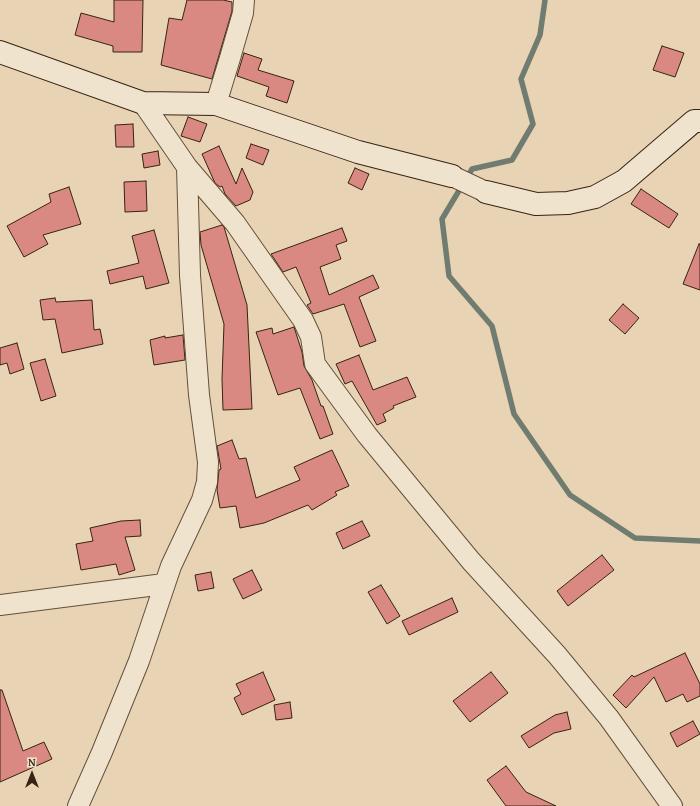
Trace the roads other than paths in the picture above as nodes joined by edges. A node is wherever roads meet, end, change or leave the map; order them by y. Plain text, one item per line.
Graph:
1 (244, 0) edge
2 (0, 52) edge
3 (143, 104) junction
4 (216, 104) junction
5 (698, 116) edge
6 (187, 166) junction
7 (452, 176) joint
8 (486, 192) joint
9 (164, 584) junction
10 (0, 605) edge
11 (78, 806) edge
12 (672, 806) edge

1 - 4 street
2 - 3 street
3 - 4 street
3 - 6 street
4 - 7 street
5 - 8 street
6 - 9 street
6 - 12 street
7 - 8 street
9 - 10 street
9 - 11 street

